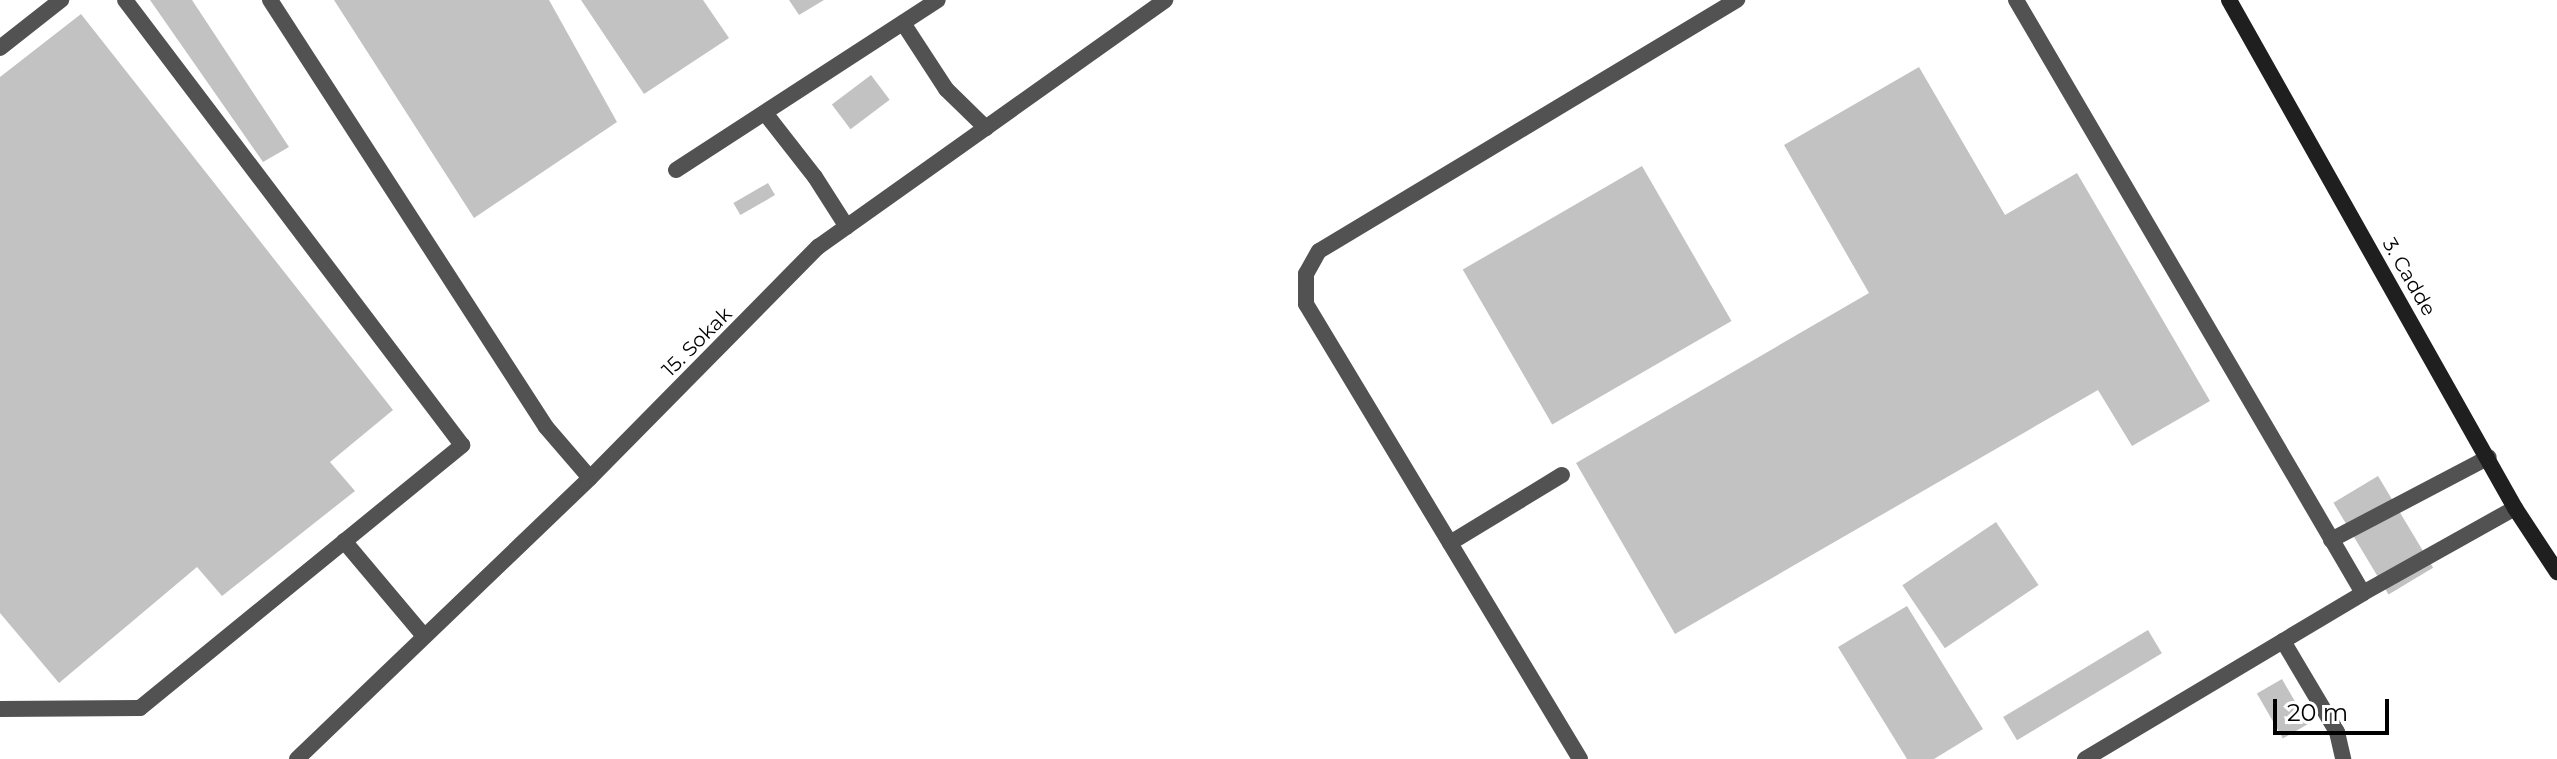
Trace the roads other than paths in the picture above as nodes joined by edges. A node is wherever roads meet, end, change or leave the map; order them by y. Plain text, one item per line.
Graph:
1 (61, 0) edge
2 (125, 0) edge
3 (270, 0) edge
4 (938, 0) edge
5 (1165, 0) edge
6 (1737, 0) edge
7 (2016, 0) edge
8 (2229, 0) edge
9 (903, 23) junction
10 (0, 48) edge
11 (765, 113) junction
12 (986, 128) junction
13 (676, 170) dead end
14 (847, 227) junction
15 (2489, 457) junction
16 (1562, 475) dead end
17 (590, 478) junction
18 (2515, 508) junction
19 (2331, 540) junction
20 (344, 541) junction
21 (1450, 543) junction
22 (2557, 572) edge
23 (2363, 593) junction
24 (424, 636) junction
25 (2283, 641) junction
26 (0, 709) edge
27 (297, 759) edge
28 (1580, 759) edge
29 (2085, 759) edge
30 (2343, 759) edge

1 - 10 street
2 - 20 street
3 - 17 street
4 - 9 street
5 - 12 street, 15. Sokak
6 - 21 street
7 - 19 street
8 - 15 street, 3. Cadde
9 - 11 street
9 - 12 street
11 - 13 street
11 - 14 street
12 - 14 street, 15. Sokak
14 - 17 street, 15. Sokak
15 - 18 street, 3. Cadde
15 - 19 street
16 - 21 street
17 - 24 street, 15. Sokak
18 - 22 street, 3. Cadde
18 - 23 street
19 - 23 street
20 - 24 street
20 - 26 street
21 - 28 street
23 - 25 street
24 - 27 street, 15. Sokak
25 - 29 street
25 - 30 street

